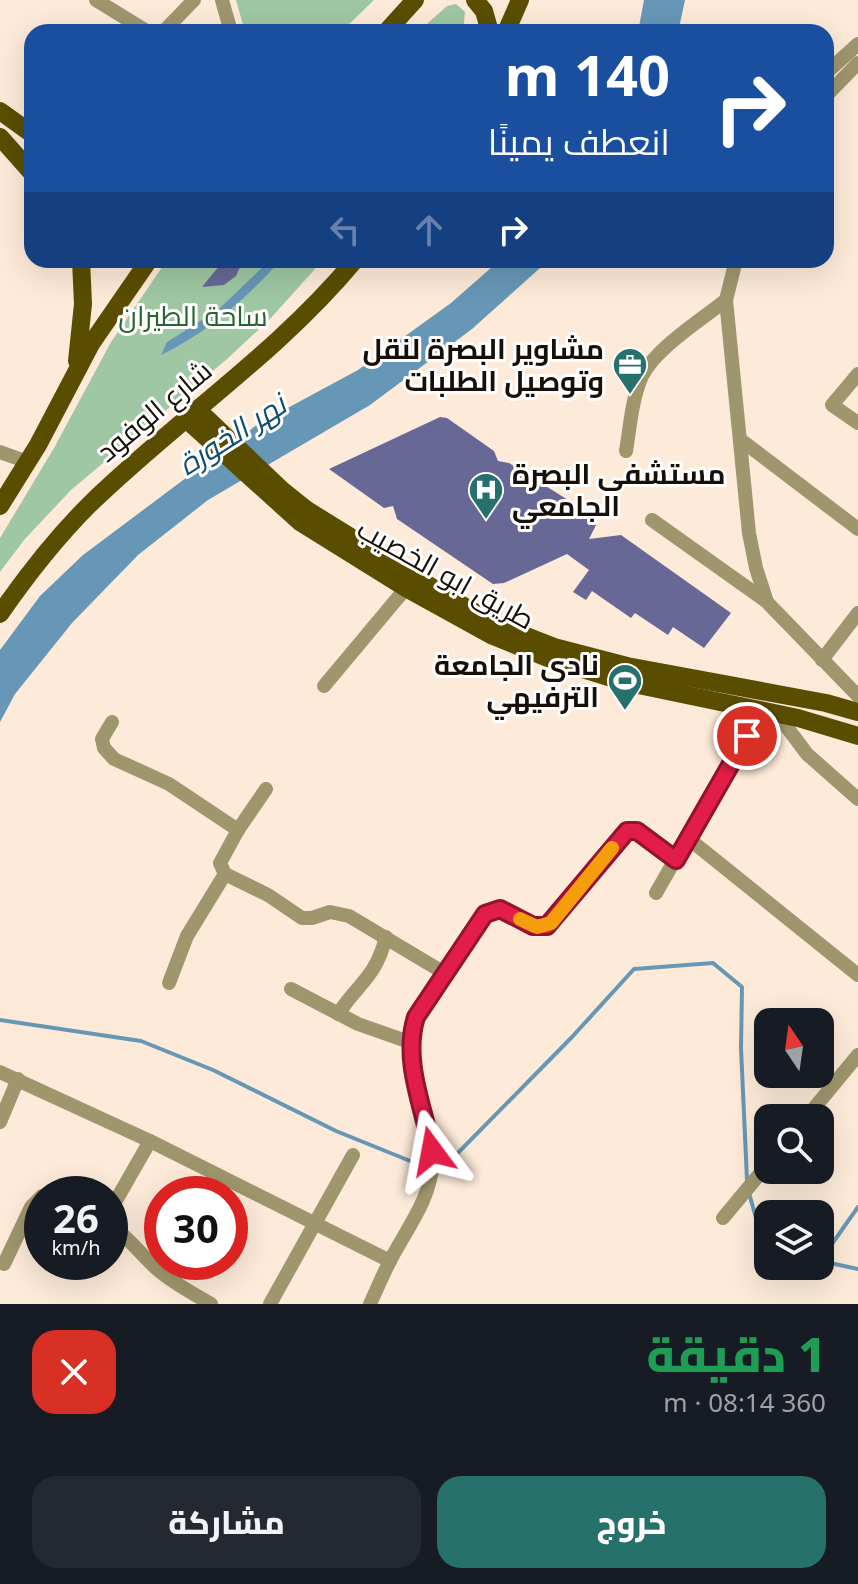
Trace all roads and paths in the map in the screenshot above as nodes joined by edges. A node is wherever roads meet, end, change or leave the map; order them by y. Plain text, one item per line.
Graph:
1 (96, 0) edge
2 (194, 0) edge
3 (222, 0) edge
4 (415, 0) edge
5 (475, 0) edge
6 (520, 0) edge
7 (135, 24) edge
8 (171, 24) edge
9 (229, 24) edge
10 (393, 24) edge
11 (488, 24) edge
12 (510, 24) edge
13 (858, 44) edge
14 (858, 63) edge
15 (834, 66) edge
16 (834, 88) edge
17 (0, 111) edge
18 (24, 128) edge
19 (0, 137) edge
20 (24, 164) edge
21 (81, 268) edge
22 (143, 268) edge
23 (348, 268) edge
24 (734, 268) edge
25 (726, 300) junction
26 (76, 368) junction
27 (858, 374) edge
28 (193, 416) junction
29 (858, 423) edge
30 (741, 440) junction
31 (626, 451) dead end
32 (0, 452) edge
33 (28, 462) junction
34 (258, 477) junction
35 (0, 506) edge
36 (652, 520) dead end
37 (858, 529) edge
38 (406, 588) junction
39 (767, 602) junction
40 (858, 613) edge
41 (0, 614) edge
42 (822, 660) junction
43 (625, 674) junction
44 (324, 686) dead end
45 (858, 696) edge
46 (769, 712) junction
47 (858, 712) edge
48 (112, 722) dead end
49 (858, 736) edge
50 (266, 789) dead end
51 (858, 799) edge
52 (238, 830) junction
53 (689, 839) junction
54 (676, 860) junction
55 (225, 874) junction
56 (656, 893) dead end
57 (386, 937) junction
58 (446, 974) junction
59 (858, 975) edge
60 (169, 983) dead end
61 (291, 989) dead end
62 (338, 1014) junction
63 (412, 1043) junction
64 (858, 1055) edge
65 (0, 1072) edge
66 (18, 1079) junction
67 (818, 1104) edge
68 (0, 1122) edge
69 (150, 1141) junction
70 (353, 1155) dead end
71 (128, 1180) edge
72 (754, 1181) edge
73 (723, 1218) dead end
74 (24, 1222) edge
75 (315, 1223) junction
76 (128, 1239) edge
77 (390, 1261) junction
78 (4, 1264) dead end
79 (211, 1304) edge
80 (270, 1304) edge
81 (370, 1304) edge

1 - 7 street
2 - 8 street
3 - 9 street
4 - 10 main road
5 - 11 main road
6 - 12 main road
13 - 15 street
14 - 16 street
17 - 18 main road
19 - 20 main road
21 - 26 main road
22 - 26 main road
23 - 28 main road, شارع الوفود
24 - 25 street
25 - 30 street
25 - 31 street
26 - 33 main road
27 - 29 street
28 - 34 main road, طريق ابو الخصيب
28 - 41 main road, شارع الوفود
30 - 37 street
30 - 39 street
32 - 33 street
33 - 35 main road
34 - 38 main road, طريق ابو الخصيب
34 - 43 main road, طريق ابو الخصيب
36 - 39 street
38 - 43 main road, طريق ابو الخصيب
38 - 44 street
39 - 42 street
40 - 42 street
42 - 45 street
43 - 46 main road, طريق ابو الخصيب
43 - 47 main road, طريق ابو الخصيب
46 - 49 main road, طريق ابو الخصيب
46 - 51 street
46 - 53 street
48 - 52 street
50 - 52 street
52 - 55 street
53 - 54 street
53 - 59 street
54 - 56 street
54 - 58 street
55 - 57 street
55 - 60 street
57 - 58 street
57 - 62 street
58 - 63 street
61 - 62 street
62 - 63 street
63 - 77 street
64 - 67 street
65 - 66 street
66 - 68 street
66 - 69 street
69 - 71 street
69 - 75 street
70 - 75 street
72 - 73 street
74 - 78 street
75 - 77 street
75 - 80 street
76 - 79 street
77 - 81 street

